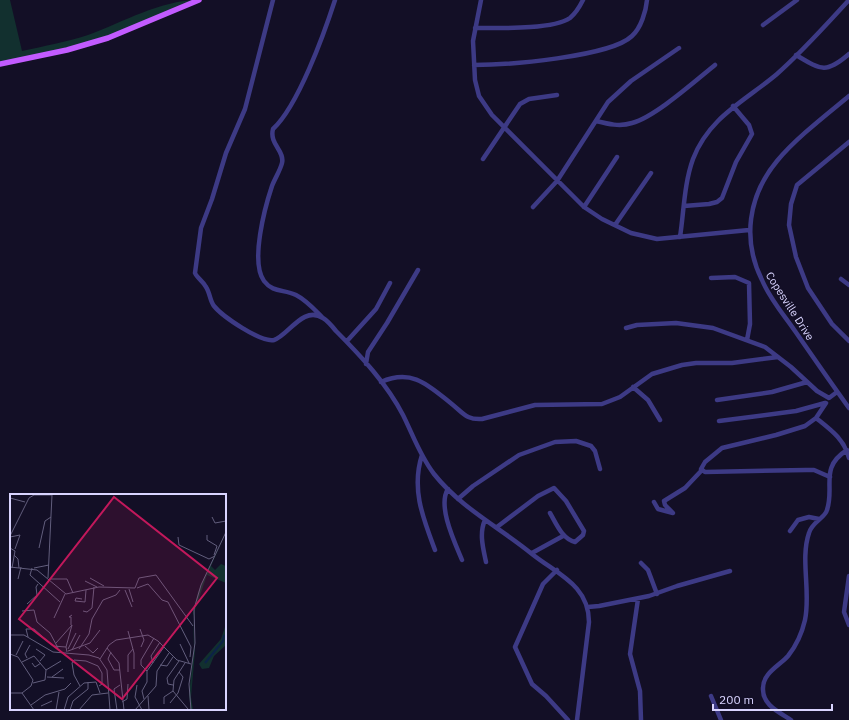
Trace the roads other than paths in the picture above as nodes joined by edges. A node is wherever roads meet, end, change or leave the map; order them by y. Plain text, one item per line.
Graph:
1 (199, 0) edge
2 (273, 0) edge
3 (336, 0) edge
4 (480, 0) edge
5 (583, 0) edge
6 (647, 0) edge
7 (797, 0) edge
8 (849, 0) edge
9 (763, 25) dead end
10 (475, 28) junction
11 (679, 48) dead end
12 (849, 54) edge
13 (796, 55) junction
14 (0, 64) edge
15 (474, 65) junction
16 (715, 65) dead end
17 (557, 95) dead end
18 (849, 96) edge
19 (733, 106) junction
20 (596, 121) junction
21 (504, 126) junction
22 (849, 142) edge
23 (617, 157) dead end
24 (483, 159) dead end
25 (651, 173) dead end
26 (557, 181) junction
27 (684, 206) junction
28 (533, 207) dead end
29 (584, 207) junction
30 (615, 226) junction
31 (749, 230) junction
32 (680, 237) junction
33 (418, 270) dead end
34 (710, 278) dead end
35 (841, 279) dead end
36 (390, 283) dead end
37 (849, 285) edge
38 (322, 317) junction
39 (626, 328) dead end
40 (747, 340) junction
41 (347, 341) junction
42 (849, 341) edge
43 (778, 357) junction
44 (366, 364) junction
45 (381, 382) junction
46 (807, 382) junction
47 (633, 387) junction
48 (837, 392) junction
49 (830, 398) junction
50 (717, 400) dead end
51 (825, 403) junction
52 (849, 408) edge
53 (816, 418) junction
54 (660, 420) dead end
55 (719, 421) dead end
56 (847, 450) junction
57 (422, 455) junction
58 (849, 458) edge
59 (600, 469) dead end
60 (702, 470) junction
61 (830, 476) junction
62 (448, 489) junction
63 (458, 499) junction
64 (654, 502) dead end
65 (550, 513) dead end
66 (819, 519) junction
67 (485, 520) junction
68 (497, 527) junction
69 (790, 530) dead end
70 (564, 536) junction
71 (435, 550) dead end
72 (532, 553) junction
73 (462, 560) dead end
74 (486, 562) dead end
75 (641, 563) dead end
76 (557, 570) junction
77 (730, 571) dead end
78 (849, 576) edge
79 (657, 594) junction
80 (638, 599) junction
81 (588, 607) junction
82 (849, 625) edge
83 (711, 696) dead end
84 (568, 720) edge
85 (577, 720) edge
86 (641, 720) edge
87 (721, 720) edge
88 (791, 720) edge

1 - 14 main road
2 - 38 street
3 - 38 street
4 - 10 street
5 - 10 street
6 - 15 street
7 - 9 street
8 - 13 street
10 - 15 street
11 - 20 street
12 - 13 street
13 - 19 street
15 - 21 street
16 - 20 street
17 - 21 street
18 - 31 street, Copesville Drive
19 - 27 street
19 - 27 street
20 - 26 street
21 - 24 street
21 - 26 street
22 - 42 street
23 - 29 street
25 - 30 street
26 - 28 street
26 - 29 street
27 - 32 street
29 - 30 street
30 - 32 street
31 - 32 street
31 - 48 street, Copesville Drive
33 - 44 street
34 - 40 street
35 - 37 street
36 - 41 street
38 - 41 street
39 - 40 street
40 - 43 street
41 - 44 street
43 - 46 street
43 - 47 street
44 - 45 street
45 - 47 street
45 - 57 street
46 - 49 street
46 - 50 street
47 - 54 street
48 - 49 street
48 - 52 street, Copesville Drive
49 - 51 street
51 - 53 street
51 - 55 street
53 - 56 street
53 - 60 street
56 - 58 street
56 - 61 street
57 - 62 street
57 - 71 street
59 - 63 street
60 - 61 street
60 - 64 street
61 - 66 street
62 - 63 street
62 - 73 street
63 - 67 street
65 - 70 street
66 - 69 street
66 - 88 street
67 - 68 street
67 - 74 street
68 - 70 street
68 - 72 street
70 - 72 street
72 - 76 street
75 - 79 street
76 - 81 street
76 - 84 street
77 - 79 street
78 - 82 street
79 - 80 street
80 - 81 street
80 - 86 street
81 - 85 street
83 - 87 street

